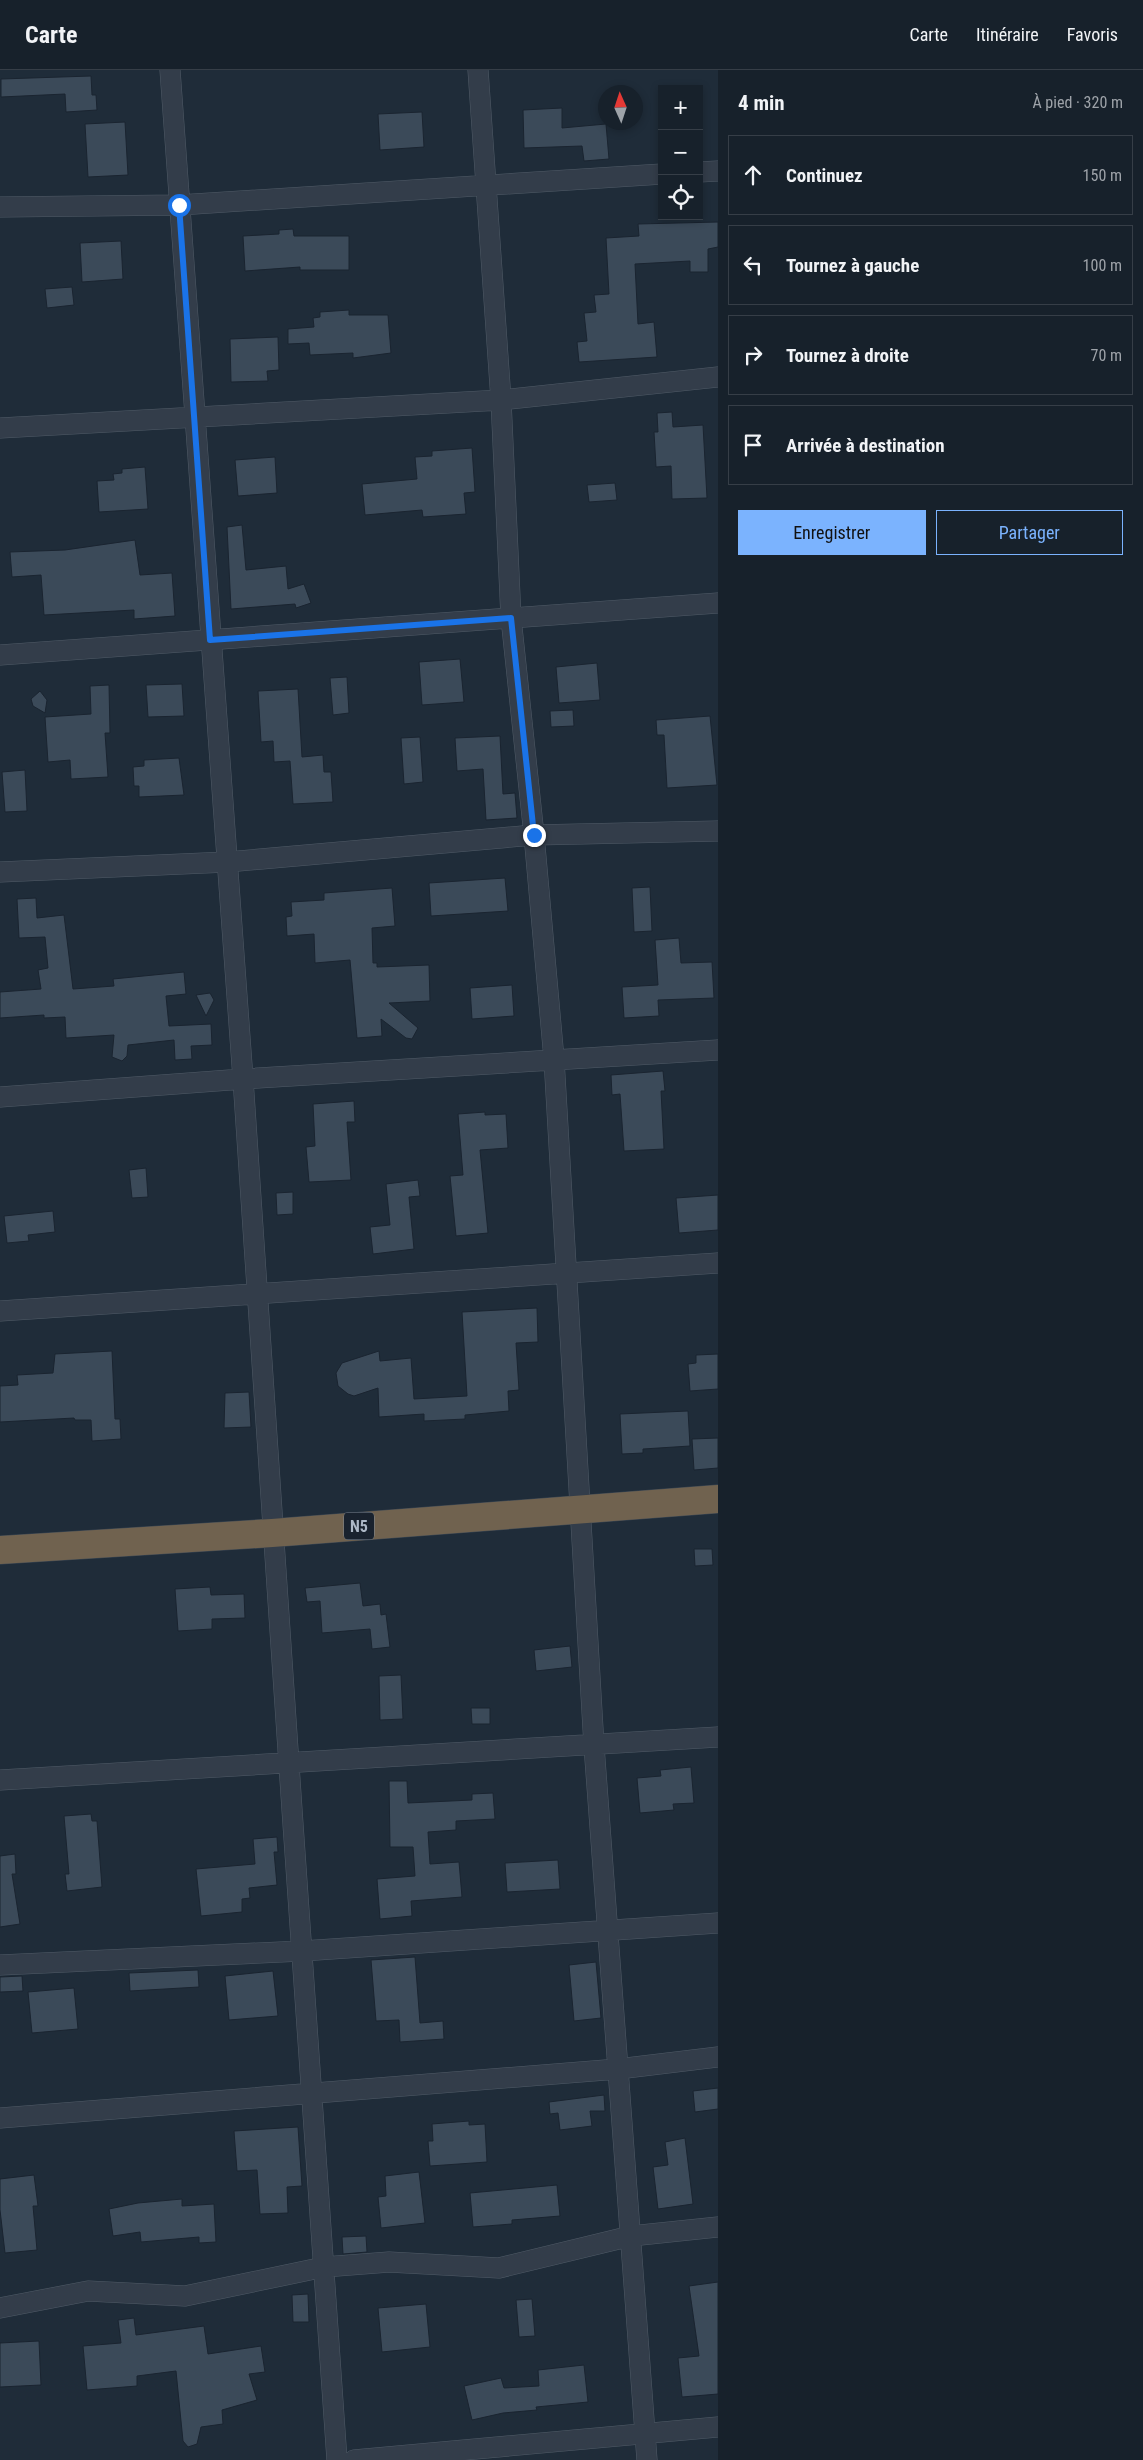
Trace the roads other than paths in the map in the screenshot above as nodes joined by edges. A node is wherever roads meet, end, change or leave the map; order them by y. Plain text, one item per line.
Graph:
1 (170, 70) edge
2 (478, 70) edge
3 (718, 170) edge
4 (703, 172) edge
5 (658, 174) edge
6 (487, 185) junction
7 (179, 205) junction
8 (0, 207) edge
9 (718, 377) edge
10 (502, 400) junction
11 (193, 419) junction
12 (0, 428) edge
13 (718, 604) edge
14 (511, 618) junction
15 (210, 640) junction
16 (0, 655) edge
17 (718, 831) edge
18 (534, 835) junction
19 (227, 862) junction
20 (0, 872) edge
21 (718, 1050) edge
22 (554, 1059) junction
23 (243, 1079) junction
24 (0, 1097) edge
25 (718, 1263) edge
26 (567, 1272) junction
27 (256, 1294) junction
28 (0, 1311) edge
29 (718, 1499) edge
30 (579, 1508) junction
31 (272, 1533) junction
32 (0, 1550) edge
33 (718, 1737) edge
34 (594, 1746) junction
35 (288, 1763) junction
36 (0, 1780) edge
37 (718, 1923) edge
38 (608, 1930) junction
39 (302, 1950) junction
40 (0, 1965) edge
41 (718, 2057) edge
42 (618, 2069) junction
43 (312, 2094) junction
44 (0, 2118) edge
45 (718, 2227) edge
46 (631, 2236) junction
47 (324, 2268) junction
48 (0, 2308) edge
49 (718, 2427) edge
50 (645, 2432) junction
51 (337, 2460) edge
52 (354, 2460) edge
53 (648, 2460) edge

1 - 7 street
2 - 6 street
3 - 4 street
5 - 6 street
6 - 7 street
6 - 10 street
7 - 8 street
7 - 11 street
9 - 10 street
10 - 11 street
10 - 14 street
11 - 12 street
11 - 15 street
13 - 14 street
14 - 15 street
14 - 18 street
15 - 16 street
15 - 19 street
17 - 18 street
18 - 19 street
18 - 22 street
19 - 20 street
19 - 23 street
21 - 22 street
22 - 23 street
22 - 26 street
23 - 24 street
23 - 27 street
25 - 26 street
26 - 27 street
26 - 30 street
27 - 28 street
27 - 31 street
29 - 30 highway, N5
30 - 31 highway, N5
30 - 34 street
31 - 32 highway, N5
31 - 35 street
33 - 34 street
34 - 35 street
34 - 38 street
35 - 36 street
35 - 39 street
37 - 38 street
38 - 39 street
38 - 42 street
39 - 40 street
39 - 43 street
41 - 42 street
42 - 43 street
42 - 46 street
43 - 44 street
43 - 47 street
45 - 46 street
46 - 47 street
46 - 50 street
47 - 48 street
47 - 51 street
49 - 50 street
50 - 52 street
50 - 53 street

